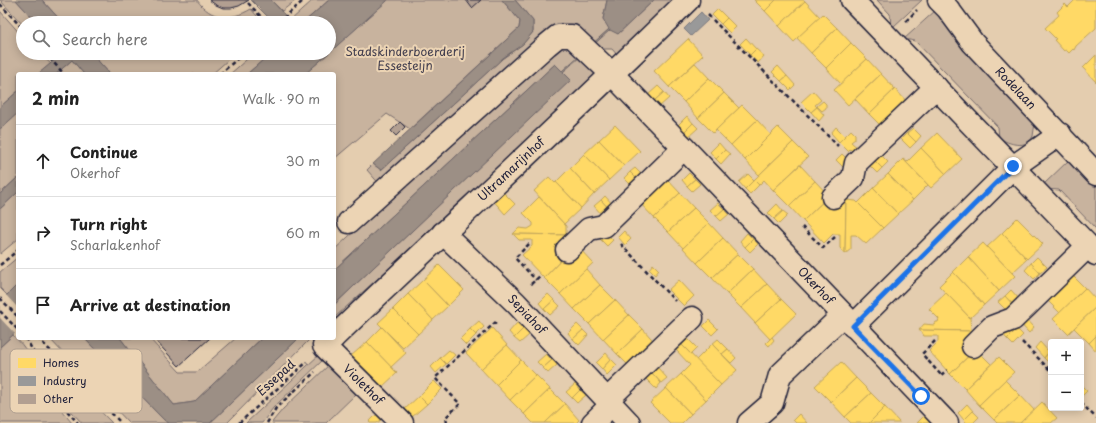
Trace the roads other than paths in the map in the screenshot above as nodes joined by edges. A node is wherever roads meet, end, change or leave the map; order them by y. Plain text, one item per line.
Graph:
1 (852, 0) edge
2 (930, 3) edge
3 (696, 6) edge
4 (613, 75) junction
5 (936, 87) junction
6 (1060, 134) junction
7 (684, 148) junction
8 (1013, 166) junction
9 (1096, 174) edge
10 (834, 196) dead end
11 (349, 222) dead end
12 (443, 233) junction
13 (567, 250) dead end
14 (1092, 250) edge
15 (692, 318) road end
16 (848, 320) junction
17 (336, 335) edge
18 (331, 340) edge
19 (972, 346) dead end
20 (609, 402) junction
21 (402, 423) edge
22 (593, 423) edge
23 (629, 423) edge
24 (749, 423) edge
25 (947, 423) edge

1 - 5 street
2 - 6 street, Rodelaan
3 - 4 street, Ultramarijnhof
4 - 7 street, Okerhof
4 - 11 street, Okerhof
4 - 12 street, Ultramarijnhof
5 - 8 street
5 - 10 street
6 - 8 street
6 - 9 street, Rodelaan
7 - 13 street
7 - 16 street, Okerhof
8 - 14 street
8 - 16 street
12 - 17 street, Ultramarijnhof
12 - 20 street, Sepiahof
14 - 19 street
15 - 20 street
16 - 24 street
16 - 25 street, Okerhof
18 - 21 street, Violethof
20 - 22 street
20 - 23 street, Sepiahof

